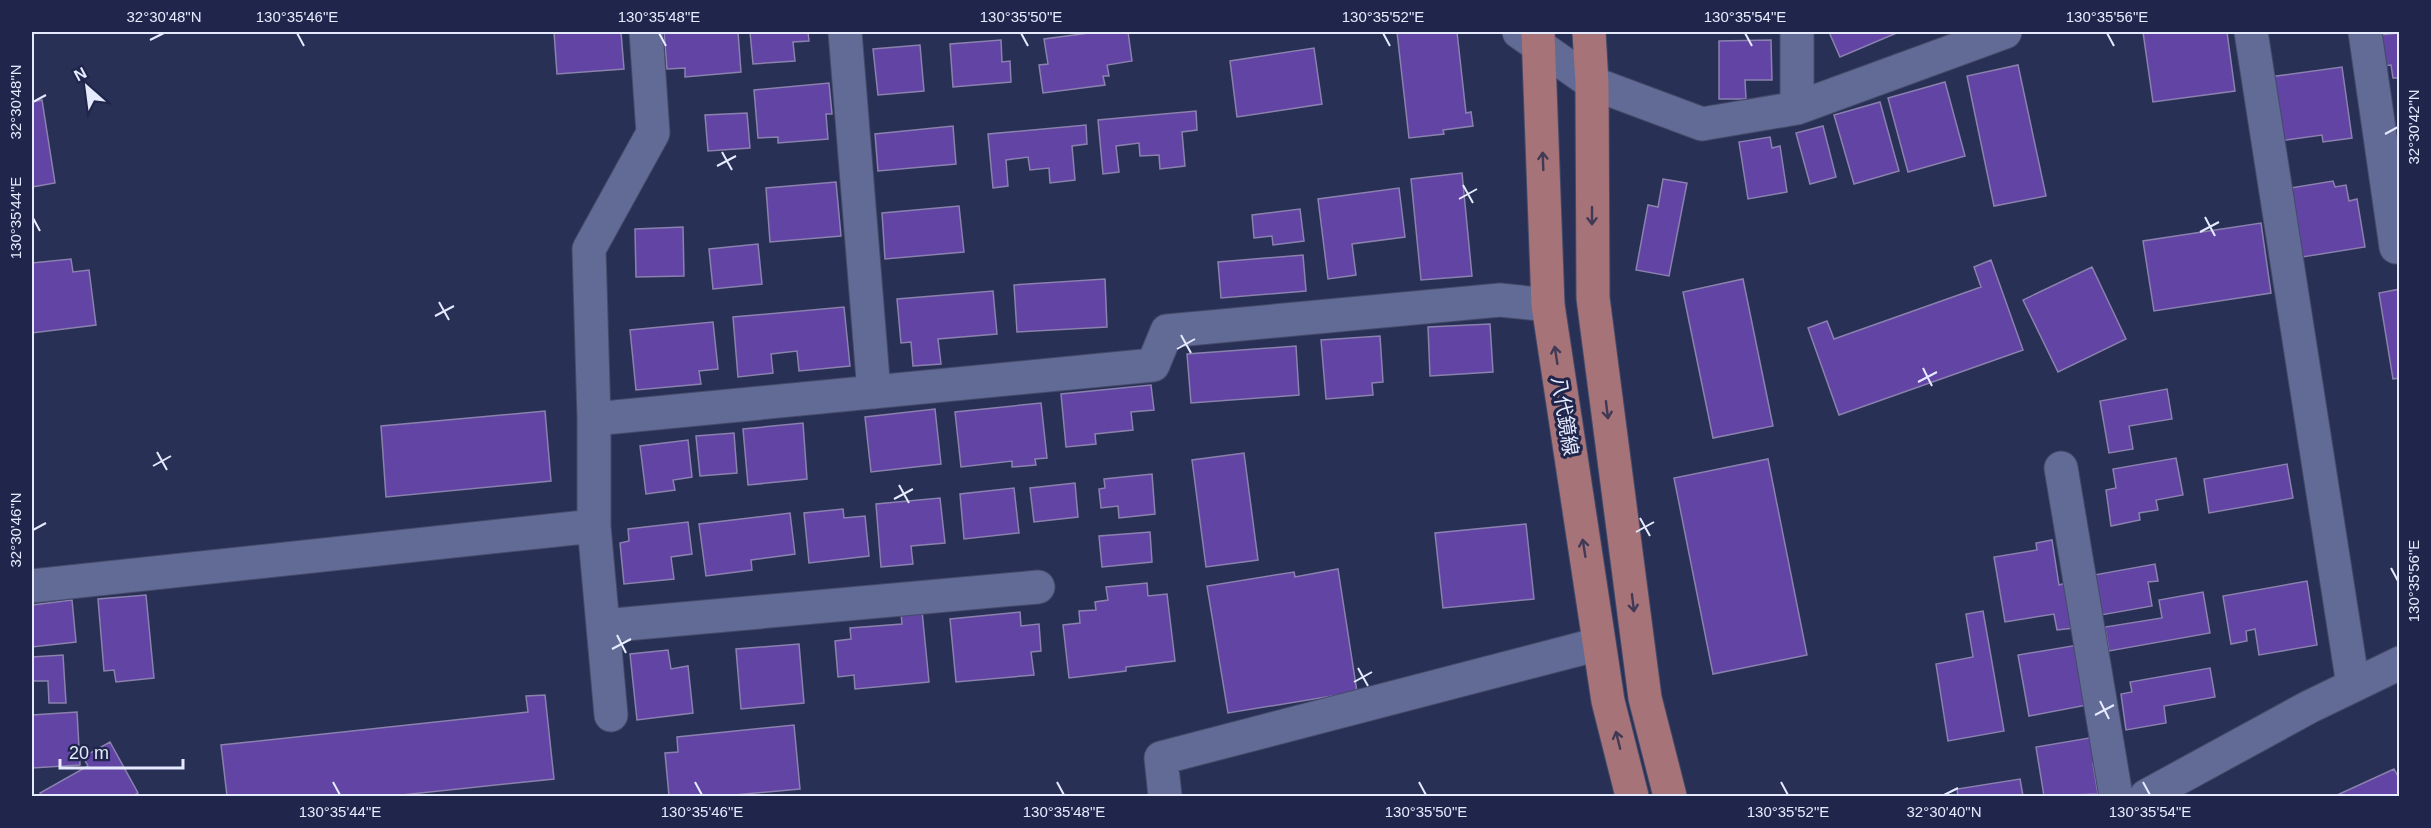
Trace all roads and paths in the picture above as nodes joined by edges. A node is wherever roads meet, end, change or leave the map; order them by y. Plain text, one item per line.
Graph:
1 (646, 32) edge
2 (845, 32) edge
3 (1589, 32) edge
4 (1797, 32) edge
5 (2005, 32) edge
6 (2251, 32) edge
7 (2365, 32) edge
8 (1532, 37) edge
9 (1592, 83) junction
10 (1797, 108) junction
11 (2396, 247) dead end
12 (1548, 304) junction
13 (874, 392) junction
14 (594, 419) junction
15 (2061, 468) dead end
16 (594, 526) junction
17 (32, 586) edge
18 (1038, 587) dead end
19 (603, 626) junction
20 (1599, 644) junction
21 (2400, 663) edge
22 (2353, 685) junction
23 (611, 715) dead end
24 (1165, 796) edge
25 (1632, 796) edge
26 (1670, 796) edge
27 (2116, 796) edge
28 (2146, 796) edge

1 - 14 street
2 - 13 street
3 - 9 main road
4 - 10 street
5 - 10 street
6 - 22 street
7 - 11 street
8 - 9 street
12 -> 8 main road, 八代鏡線
9 - 10 street
9 -> 26 main road
12 - 13 street
20 -> 12 main road, 八代鏡線
13 - 14 street
14 - 16 street
15 - 27 street
16 - 17 street
16 - 19 street
18 - 19 street
19 - 23 street
20 - 24 street
25 -> 20 main road, 八代鏡線
21 - 22 street
22 - 28 street

